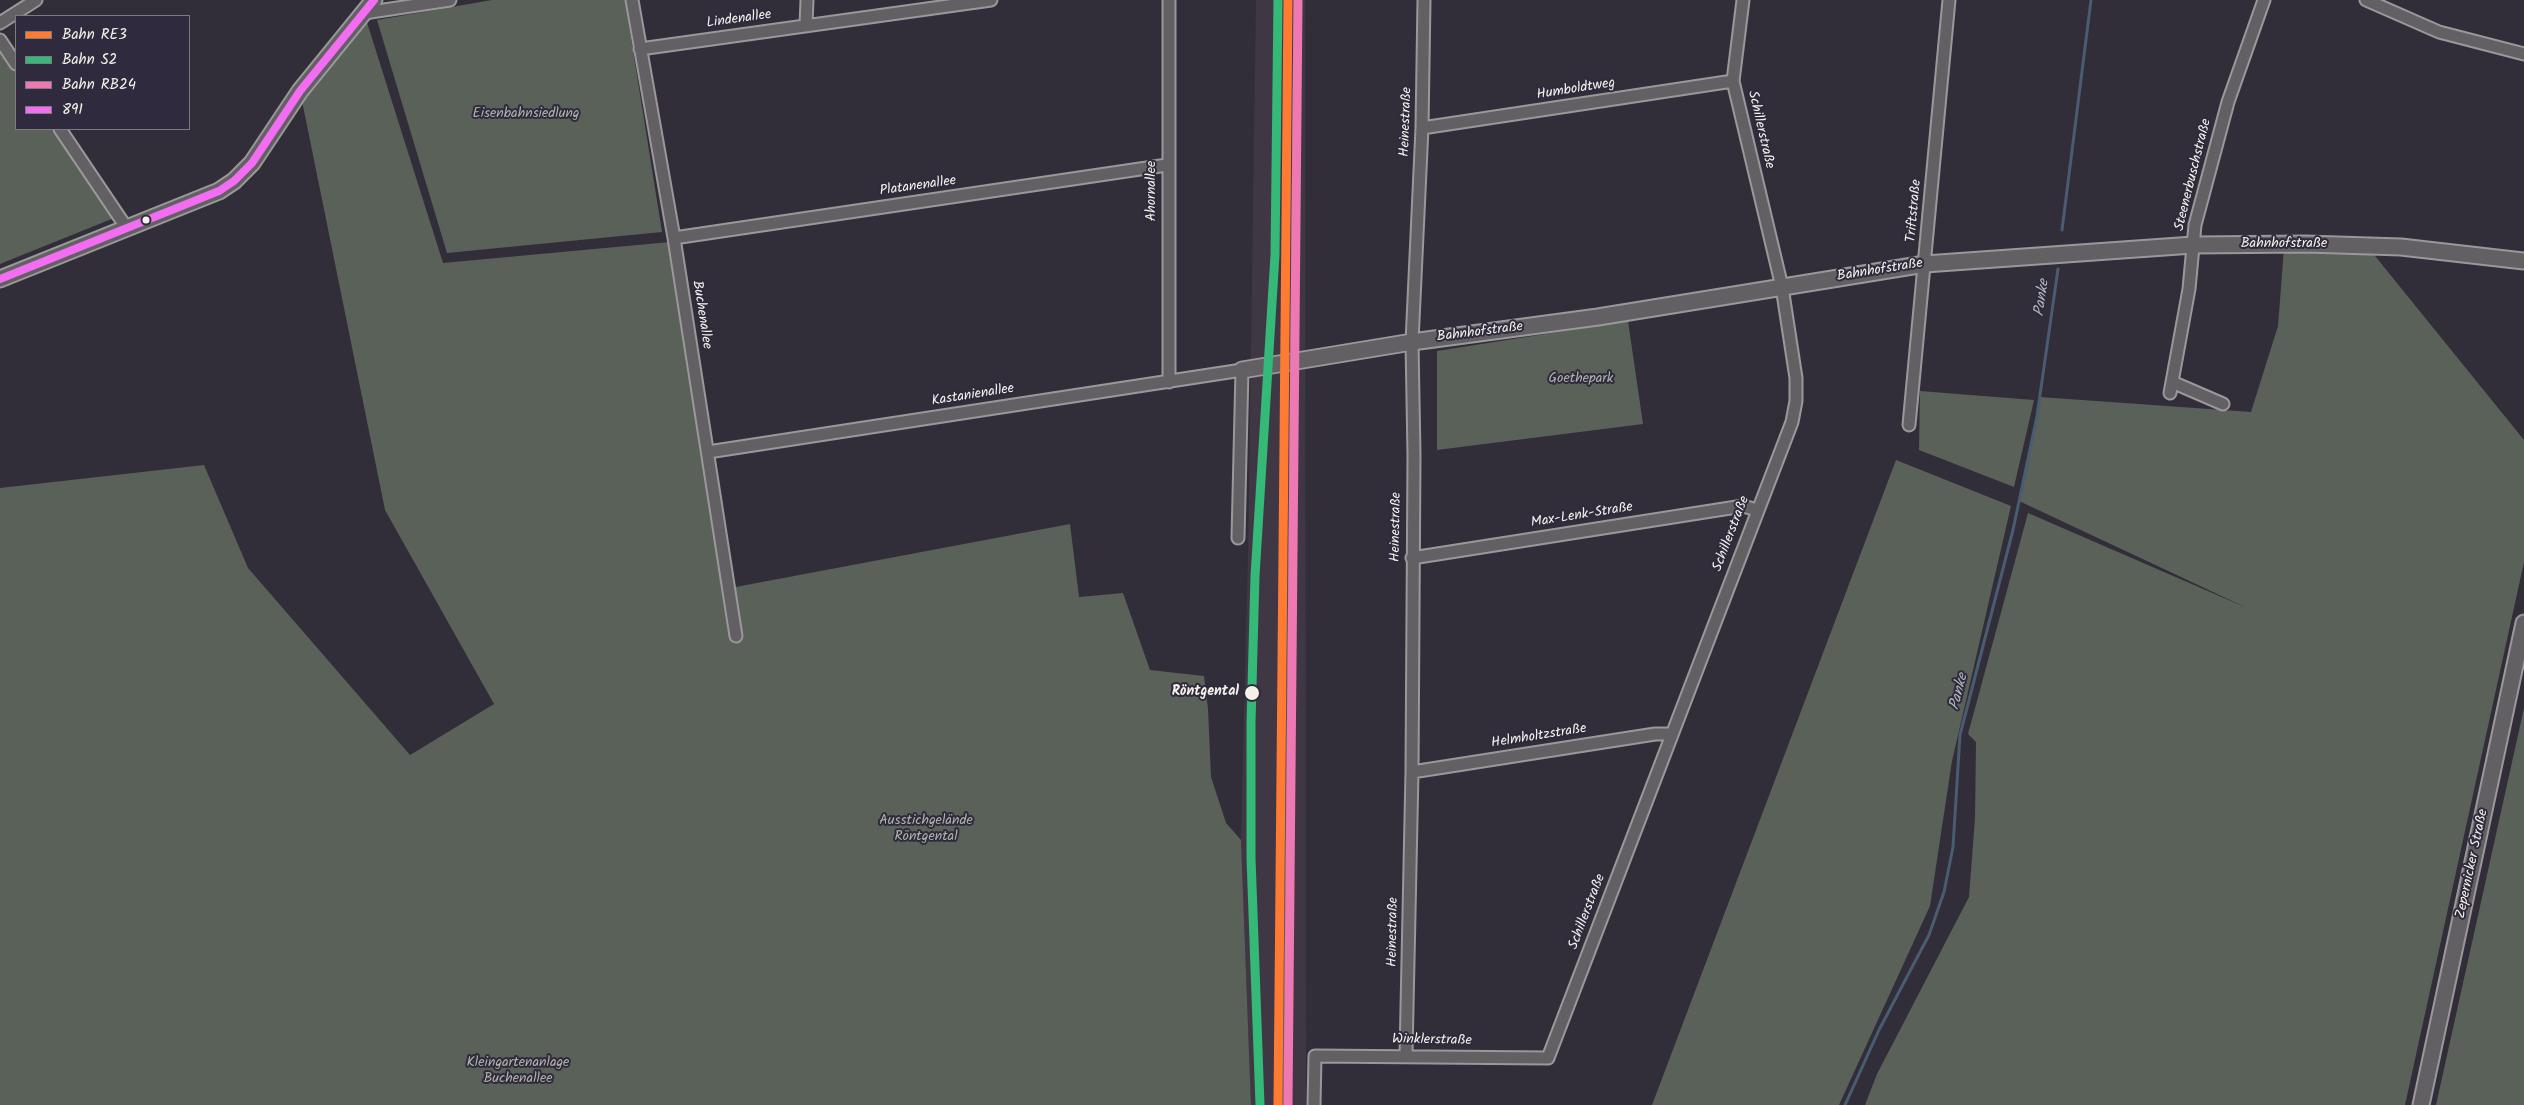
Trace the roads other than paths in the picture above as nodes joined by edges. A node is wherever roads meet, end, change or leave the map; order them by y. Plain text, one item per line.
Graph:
1 (36, 0) edge
2 (374, 0) edge
3 (450, 0) edge
4 (632, 0) edge
5 (807, 0) edge
6 (991, 0) edge
7 (1169, 0) edge
8 (1424, 0) edge
9 (1743, 0) edge
10 (1949, 0) edge
11 (2264, 0) edge
12 (2366, 0) edge
13 (973, 2) edge
14 (364, 13) junction
15 (0, 23) edge
16 (806, 25) junction
17 (0, 40) edge
18 (640, 49) junction
19 (2524, 54) edge
20 (15, 62) edge
21 (1733, 80) junction
22 (1422, 128) junction
23 (61, 130) edge
24 (1167, 165) junction
25 (126, 227) junction
26 (674, 238) junction
27 (2193, 245) junction
28 (2524, 262) edge
29 (1924, 264) junction
30 (0, 279) edge
31 (1782, 287) junction
32 (1412, 342) junction
33 (1242, 370) junction
34 (1168, 382) junction
35 (2223, 404) dead end
36 (1909, 425) dead end
37 (708, 452) junction
38 (1757, 510) junction
39 (1238, 538) dead end
40 (1412, 558) junction
41 (2524, 623) edge
42 (736, 636) dead end
43 (1672, 734) junction
44 (1412, 772) junction
45 (1406, 1055) junction
46 (1548, 1058) joint
47 (1314, 1105) edge
48 (2421, 1105) edge

1 - 15 street
2 - 14 street
3 - 14 street
4 - 18 street, Buchenallee
5 - 16 street
6 - 13 street, Lindenallee
7 - 24 street, Ahornallee
8 - 22 street, Heinestraße
9 - 21 street, Schillerstraße
10 - 29 street, Triftstraße
11 - 27 street, Steenerbuschstraße
12 - 19 street
13 - 16 street, Lindenallee
14 - 25 street
16 - 18 street, Lindenallee
17 - 20 street
18 - 26 street, Buchenallee
21 - 22 street, Humboldtweg
21 - 31 street, Schillerstraße
22 - 32 street, Heinestraße
23 - 25 street
24 - 26 street, Platanenallee
24 - 34 street, Ahornallee
25 - 30 street
26 - 37 street, Buchenallee
27 - 28 street, Bahnhofstraße
27 - 29 street, Bahnhofstraße
27 - 35 street, Steenerbuschstraße
29 - 31 street, Bahnhofstraße
29 - 36 street, Triftstraße
31 - 32 street, Bahnhofstraße
31 - 38 street, Schillerstraße
32 - 33 street, Bahnhofstraße
32 - 40 street, Heinestraße
33 - 34 street, Kastanienallee
33 - 39 street
34 - 37 street, Kastanienallee
37 - 42 street, Buchenallee
38 - 40 street, Max-Lenk-Straße
38 - 43 street, Schillerstraße
40 - 44 street, Heinestraße
41 - 48 street, Zepernicker Straße
43 - 44 street, Helmholtzstraße
43 - 46 street, Schillerstraße
44 - 45 street, Heinestraße
45 - 46 street, Winklerstraße
45 - 47 street, Winklerstraße

